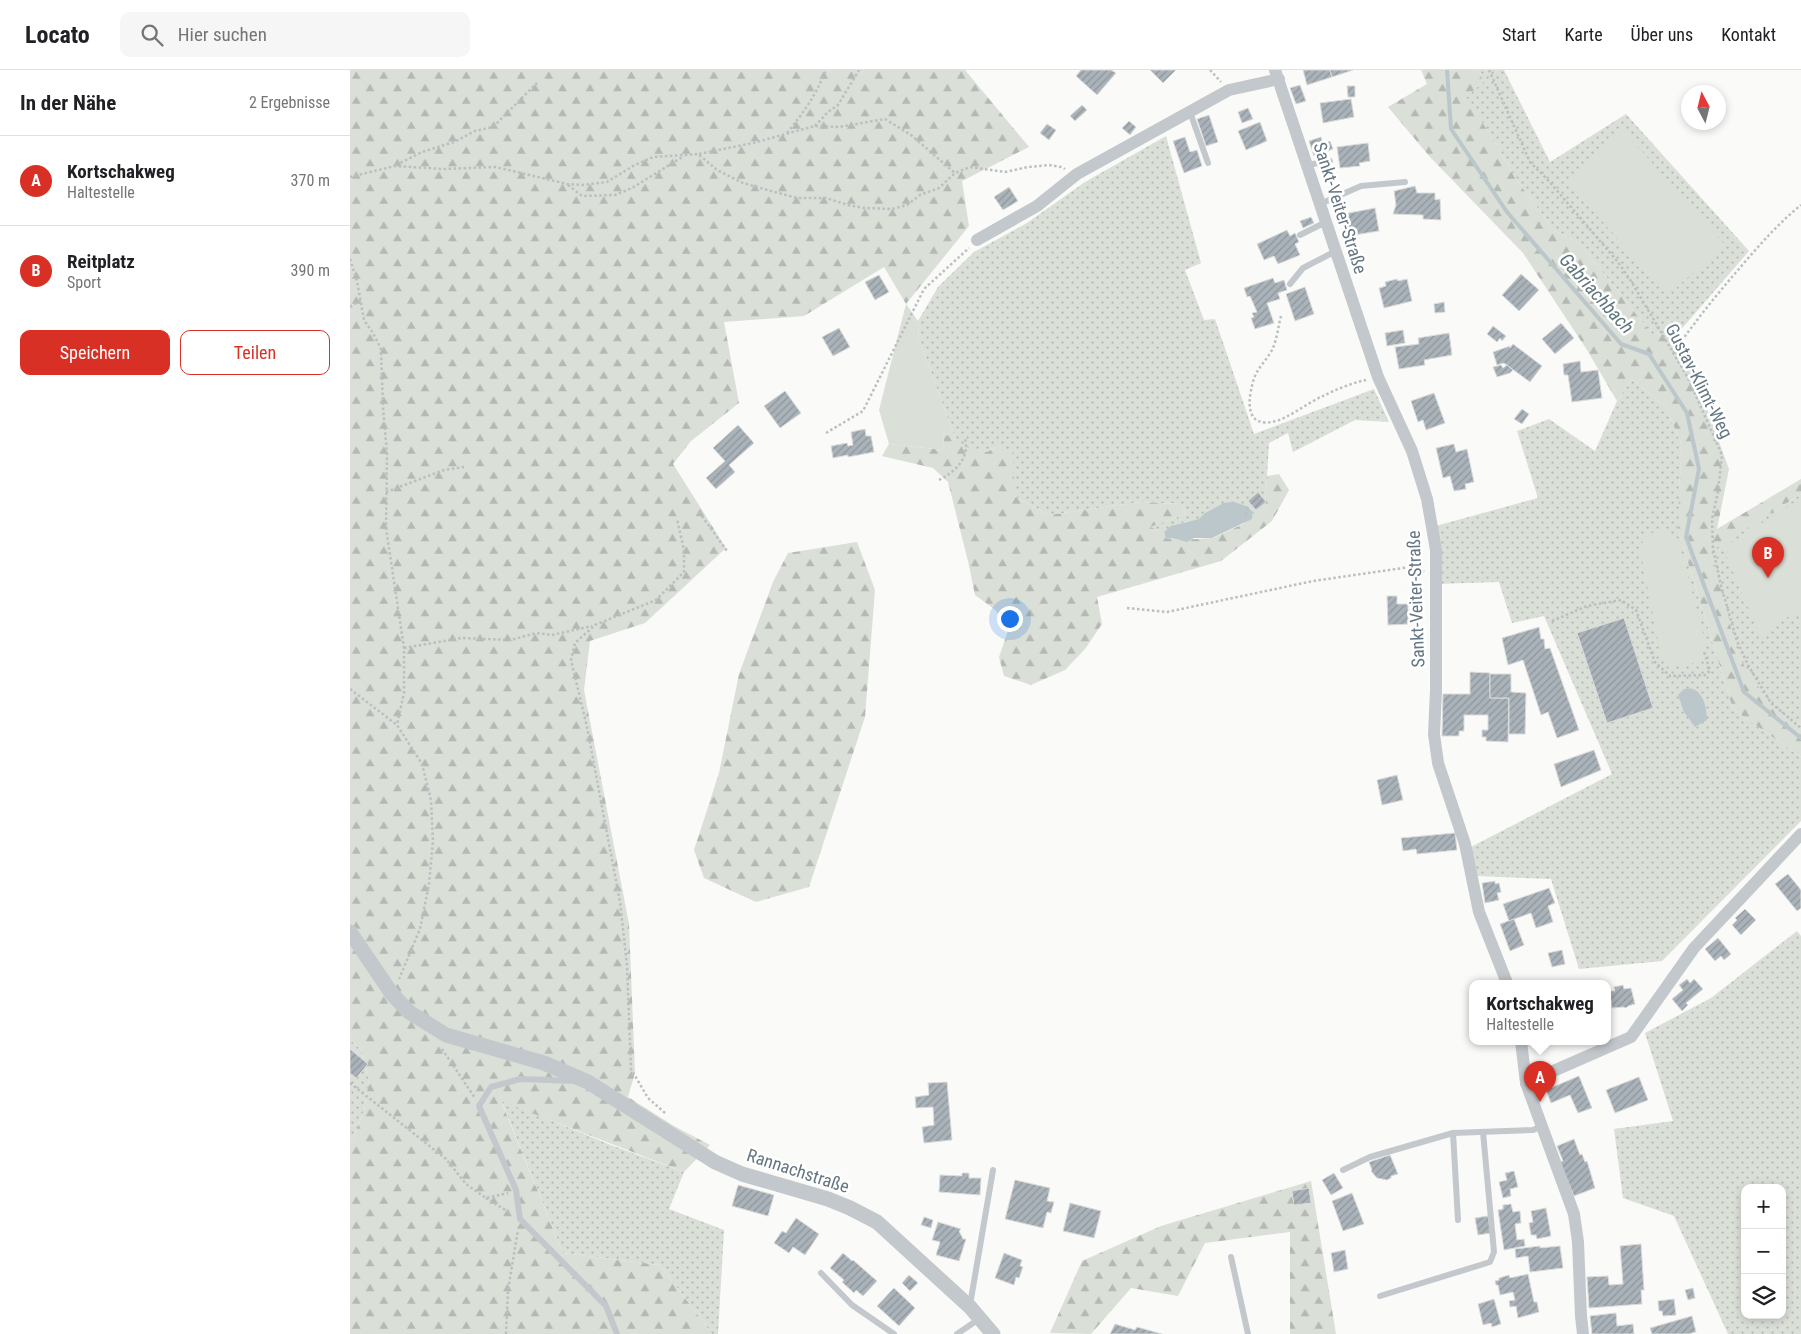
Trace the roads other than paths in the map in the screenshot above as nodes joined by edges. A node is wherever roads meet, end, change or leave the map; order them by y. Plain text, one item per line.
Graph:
1 (1277, 75) edge
2 (1190, 112) junction
3 (1330, 161) dead end
4 (1208, 163) dead end
5 (1307, 165) junction
6 (1404, 182) dead end
7 (1320, 204) junction
8 (1326, 222) junction
9 (1300, 235) dead end
10 (977, 240) road end
11 (1336, 251) junction
12 (1290, 284) dead end
13 (1801, 834) edge
14 (350, 932) edge
15 (1506, 980) edge
16 (1521, 1045) edge
17 (588, 1082) junction
18 (1526, 1083) junction
19 (1542, 1126) junction
20 (1483, 1132) junction
21 (1453, 1133) junction
22 (992, 1170) dead end
23 (1343, 1170) dead end
24 (1458, 1220) dead end
25 (1231, 1257) dead end
26 (821, 1273) dead end
27 (1380, 1296) dead end
28 (970, 1306) junction
29 (980, 1318) junction
30 (617, 1334) edge
31 (894, 1334) edge
32 (957, 1334) edge
33 (993, 1334) edge
34 (1248, 1334) edge
35 (1583, 1334) edge

1 - 2 street, Sankt-Veiter-Straße
1 - 5 street, Sankt-Veiter-Straße
2 - 4 lane
2 - 10 street, Sankt-Veiter-Straße
3 - 5 lane
5 - 7 street, Sankt-Veiter-Straße
6 - 7 lane
7 - 8 street, Sankt-Veiter-Straße
8 - 9 lane
8 - 11 street, Sankt-Veiter-Straße
11 - 12 lane
11 - 15 street, Sankt-Veiter-Straße
13 - 18 street
14 - 17 street, Rannachstraße
16 - 18 street
17 - 28 street, Rannachstraße
17 - 30 lane, Rannachstraße
18 - 19 street
19 - 20 lane
19 - 35 street
20 - 21 lane
20 - 27 lane
21 - 23 lane
21 - 24 lane
22 - 28 lane
25 - 34 lane
26 - 31 lane
28 - 29 street, Rannachstraße
29 - 32 lane
29 - 33 street, Rannachstraße

